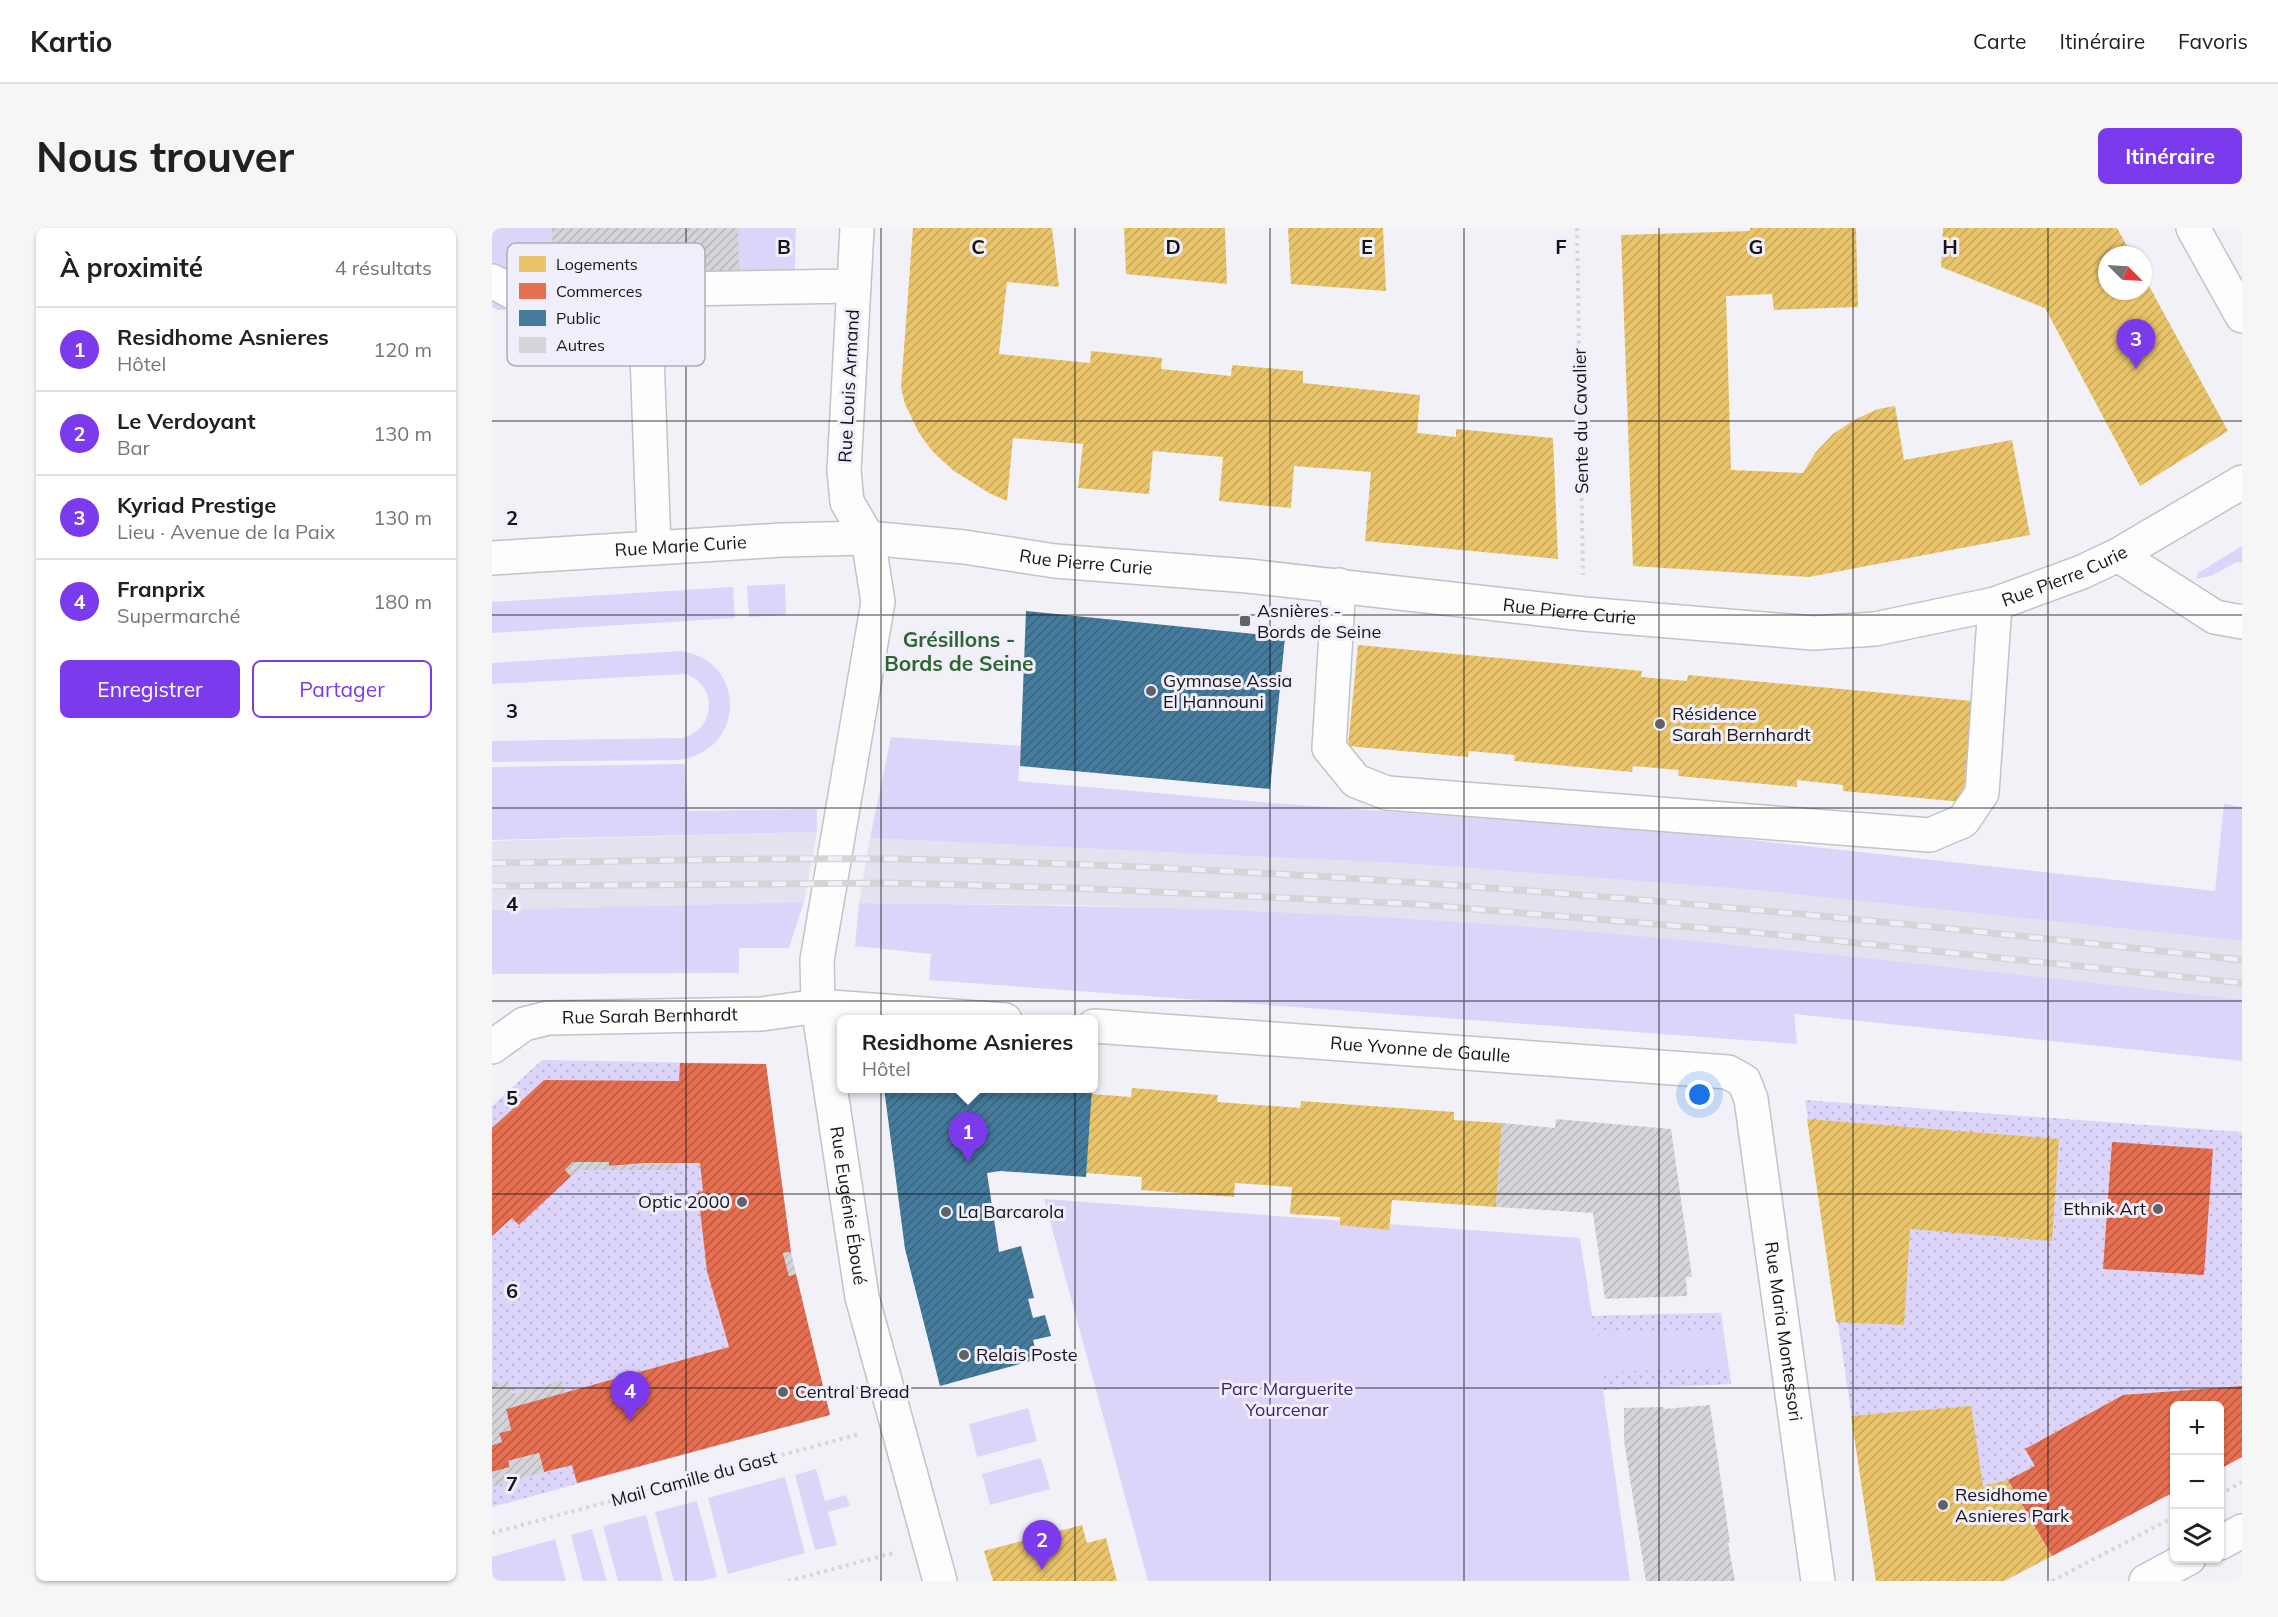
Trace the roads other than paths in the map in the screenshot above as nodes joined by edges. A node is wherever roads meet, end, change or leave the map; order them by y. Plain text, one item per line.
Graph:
1 (858, 228) edge
2 (2193, 228) edge
3 (492, 281) edge
4 (854, 286) junction
5 (507, 289) edge
6 (705, 289) edge
7 (2242, 316) edge
8 (647, 366) edge
9 (2242, 482) edge
10 (868, 538) junction
11 (654, 548) junction
12 (2118, 555) junction
13 (492, 558) edge
14 (1339, 585) junction
15 (1995, 604) junction
16 (2242, 622) edge
17 (818, 1006) junction
18 (938, 1015) edge
19 (1098, 1026) edge
20 (492, 1047) edge
21 (1744, 1081) joint
22 (2242, 1531) edge
23 (2224, 1541) edge
24 (2180, 1563) edge
25 (940, 1581) edge
26 (1818, 1581) edge
27 (2146, 1581) edge

1 - 4 street, Rue Louis Armand
2 - 7 street
3 - 5 street
4 - 6 street
4 - 10 street, Rue Louis Armand
8 - 11 street
9 - 12 street, Rue Pierre Curie
10 - 11 street, Rue Marie Curie
10 - 14 street, Rue Pierre Curie
10 - 17 street, Rue Eugénie Éboué
11 - 13 street, Rue Marie Curie
12 - 15 street, Rue Pierre Curie
12 - 16 street
14 - 15 street, Rue Pierre Curie
14 - 15 street
17 - 18 street
17 - 20 street, Rue Sarah Bernhardt
17 - 25 street, Rue Eugénie Éboué
19 - 21 street, Rue Yvonne de Gaulle
21 - 26 street, Rue Maria Montessori
22 - 23 street
24 - 27 street

